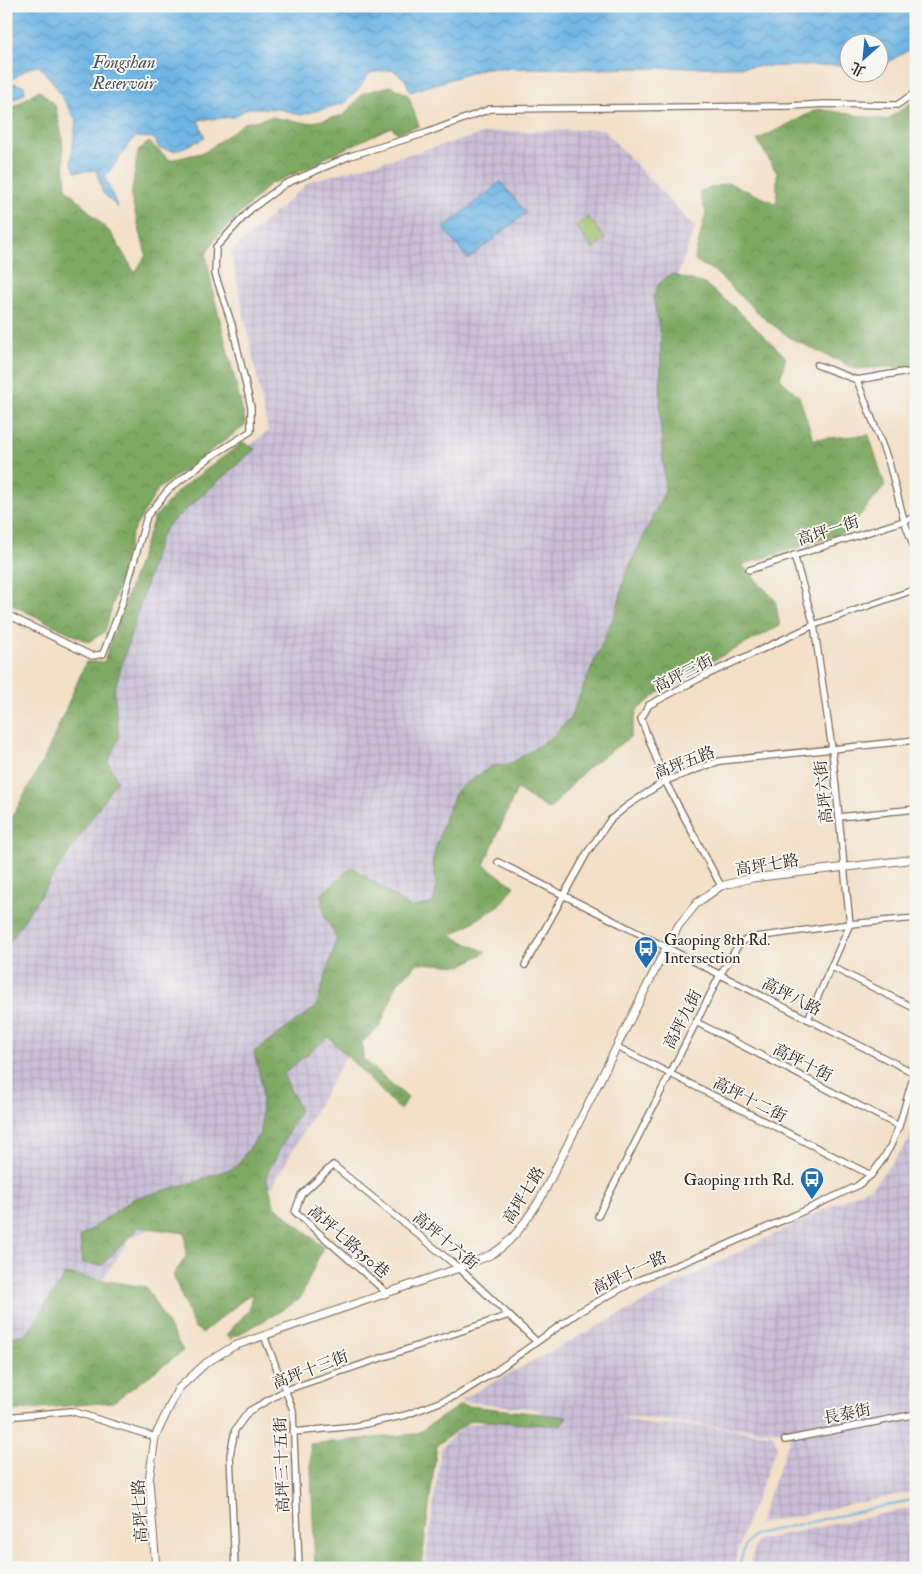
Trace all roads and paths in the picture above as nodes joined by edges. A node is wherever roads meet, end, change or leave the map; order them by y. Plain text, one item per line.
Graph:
1 (916, 92) edge
2 (817, 365) dead end
3 (916, 374) edge
4 (857, 380) junction
5 (916, 517) edge
6 (904, 520) junction
7 (916, 553) edge
8 (794, 556) junction
9 (749, 570) dead end
10 (916, 589) edge
11 (6, 614) edge
12 (814, 626) junction
13 (916, 740) edge
14 (832, 749) junction
15 (665, 781) junction
16 (916, 809) edge
17 (839, 817) junction
18 (916, 859) edge
19 (498, 862) dead end
20 (845, 866) junction
21 (721, 886) junction
22 (563, 896) junction
23 (916, 918) edge
24 (850, 924) junction
25 (666, 948) junction
26 (525, 965) dead end
27 (832, 967) junction
28 (720, 975) junction
29 (916, 1009) edge
30 (808, 1019) junction
31 (696, 1022) junction
32 (617, 1047) junction
33 (915, 1070) edge
34 (670, 1074) junction
35 (899, 1126) junction
36 (333, 1165) joint
37 (871, 1175) junction
38 (598, 1216) dead end
39 (460, 1268) junction
40 (388, 1293) junction
41 (509, 1315) junction
42 (264, 1336) junction
43 (536, 1341) junction
44 (286, 1390) junction
45 (916, 1414) edge
46 (6, 1417) edge
47 (293, 1432) junction
48 (155, 1438) junction
49 (785, 1440) dead end
50 (156, 1568) edge
51 (235, 1568) edge
52 (299, 1568) edge

1 - 11 street
2 - 4 street
3 - 4 street
4 - 6 street
5 - 6 street, 高坪一街
6 - 7 street
6 - 8 street, 高坪一街
8 - 9 street, 高坪一街
8 - 12 street, 高坪六街
10 - 12 street, 高坪三街
12 - 14 street, 高坪六街
12 - 15 street, 高坪三街
13 - 14 street, 高坪五路
14 - 15 street, 高坪五路
14 - 17 street, 高坪六街
15 - 21 street, 高坪三街
15 - 22 street, 高坪五路
16 - 17 street
17 - 20 street, 高坪六街
18 - 20 street, 高坪七路
19 - 22 street, 高坪八路
20 - 21 street, 高坪七路
20 - 24 street, 高坪六街
21 - 25 street, 高坪七路
22 - 25 street, 高坪八路
22 - 26 street, 高坪五路
23 - 24 street, 高坪九街
24 - 27 street, 高坪六街
24 - 28 street, 高坪九街
25 - 28 street, 高坪八路
25 - 32 street, 高坪七路
27 - 29 street
27 - 30 street, 高坪六街
28 - 30 street, 高坪八路
28 - 31 street, 高坪九街
30 - 33 street, 高坪八路
31 - 34 street, 高坪九街
31 - 35 street, 高坪十街
32 - 34 street, 高坪十二街
32 - 39 street, 高坪七路
33 - 35 street, 高坪十一路
34 - 37 street, 高坪十二街
34 - 38 street, 高坪九街
35 - 37 street, 高坪十一路
36 - 39 street, 高坪十六街
36 - 40 street, 高坪七路350巷
37 - 43 street, 高坪十一路
39 - 40 street, 高坪七路
39 - 41 street, 高坪十六街
40 - 42 street, 高坪七路
41 - 43 street, 高坪十六街
41 - 44 street, 高坪十三街
42 - 44 street, 高坪三十五街
42 - 48 street, 高坪七路
43 - 47 street, 高坪十一路
44 - 47 street, 高坪三十五街
44 - 51 street, 高坪十三街
45 - 49 street, 長泰街
46 - 48 street
47 - 52 street, 高坪三十五街
48 - 50 street, 高坪七路

